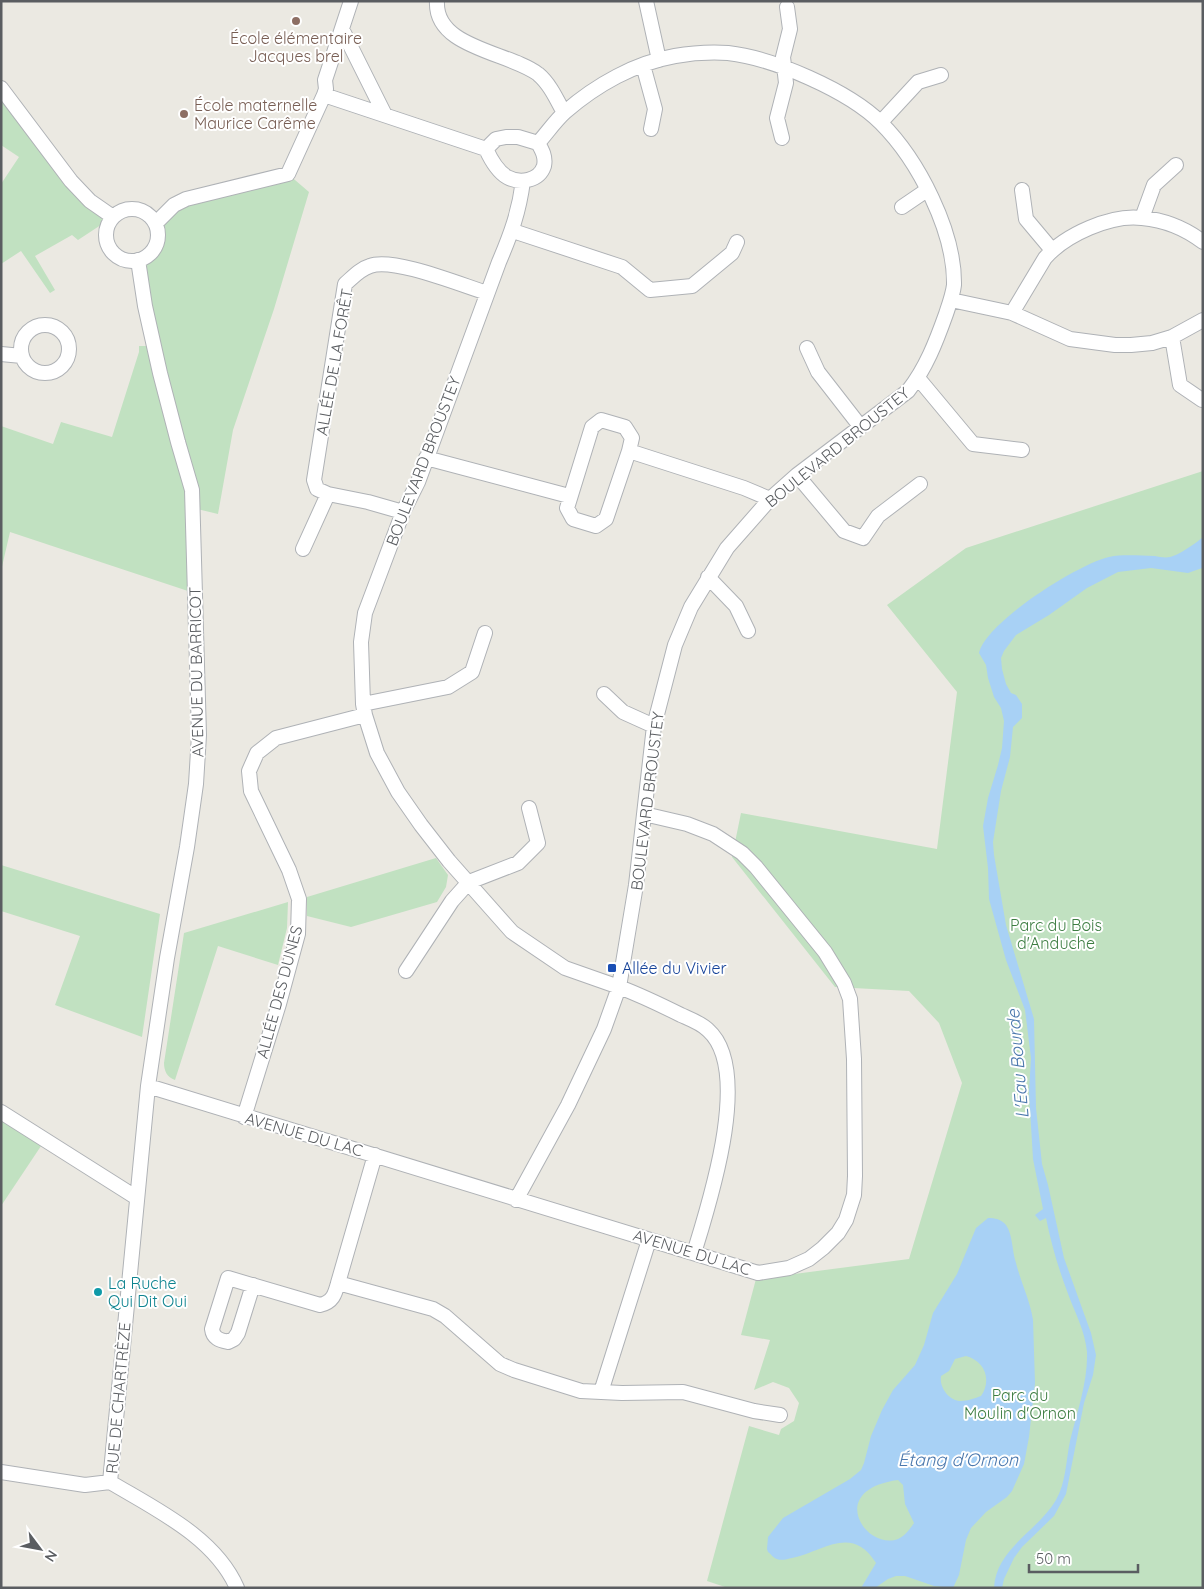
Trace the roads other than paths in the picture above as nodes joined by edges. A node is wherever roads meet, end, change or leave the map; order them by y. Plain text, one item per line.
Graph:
1 (351, 1) edge
2 (437, 1) edge
3 (646, 1) edge
4 (787, 7) dead end
5 (342, 29) junction
6 (659, 60) junction
7 (643, 66) junction
8 (786, 69) junction
9 (941, 75) dead end
10 (1, 88) edge
11 (324, 96) junction
12 (564, 113) junction
13 (385, 115) junction
14 (881, 122) junction
15 (651, 129) dead end
16 (782, 138) dead end
17 (538, 143) junction
18 (486, 149) junction
19 (1176, 166) dead end
20 (523, 181) junction
21 (927, 190) junction
22 (1022, 190) dead end
23 (902, 207) dead end
24 (113, 217) junction
25 (1142, 218) junction
26 (156, 223) junction
27 (513, 231) junction
28 (737, 242) dead end
29 (1203, 242) edge
30 (1052, 250) junction
31 (138, 260) junction
32 (487, 293) junction
33 (951, 300) junction
34 (1012, 312) junction
35 (1203, 320) edge
36 (1172, 337) junction
37 (807, 348) dead end
38 (1, 354) edge
39 (22, 356) dead end
40 (918, 378) junction
41 (1202, 400) edge
42 (860, 426) junction
43 (1022, 450) dead end
44 (629, 451) junction
45 (426, 458) junction
46 (797, 475) junction
47 (920, 484) dead end
48 (328, 494) junction
49 (570, 496) junction
50 (770, 499) junction
51 (404, 512) junction
52 (302, 549) dead end
53 (708, 577) junction
54 (748, 631) dead end
55 (485, 633) dead end
56 (604, 694) dead end
57 (364, 710) junction
58 (654, 726) junction
59 (529, 808) dead end
60 (644, 814) junction
61 (469, 882) junction
62 (406, 971) dead end
63 (619, 987) junction
64 (148, 1086) junction
65 (1, 1112) edge
66 (244, 1116) junction
67 (375, 1155) junction
68 (137, 1198) junction
69 (516, 1200) junction
70 (649, 1240) junction
71 (694, 1253) junction
72 (338, 1282) junction
73 (253, 1285) dead end
74 (601, 1392) junction
75 (780, 1415) dead end
76 (1, 1472) edge
77 (110, 1482) junction
78 (237, 1588) edge

1 - 5 street
2 - 12 street
3 - 6 street
4 - 8 street
5 - 11 street
5 - 13 street
6 - 7 street, BOULEVARD BROUSTEY
6 - 8 street, BOULEVARD BROUSTEY
7 - 12 street, BOULEVARD BROUSTEY
7 - 15 street
8 - 14 street, BOULEVARD BROUSTEY
8 - 16 street
9 - 14 street
10 - 24 street
11 - 13 street
11 - 26 street
12 - 17 street, BOULEVARD BROUSTEY
13 - 18 street
14 - 21 street, BOULEVARD BROUSTEY
17 - 18 street
17 - 20 street
18 - 20 street
19 - 25 street
20 - 27 street, BOULEVARD BROUSTEY
21 - 23 street
21 - 33 street, BOULEVARD BROUSTEY
22 - 30 street
24 - 26 street
24 - 31 street
25 - 29 street
25 - 30 street
26 - 31 street
27 - 28 street
27 - 32 street, BOULEVARD BROUSTEY
30 - 34 street
31 - 64 street, AVENUE DU BARRICOT
32 - 45 street, BOULEVARD BROUSTEY
32 - 48 street, ALLÉE DE LA FORÊT
33 - 34 street
33 - 40 street, BOULEVARD BROUSTEY
34 - 36 street
35 - 36 street
36 - 41 street
37 - 42 street
38 - 39 street
40 - 42 street, BOULEVARD BROUSTEY
40 - 43 street
42 - 46 street, BOULEVARD BROUSTEY
44 - 49 street
44 - 49 street
44 - 50 street
45 - 49 street
45 - 51 street, BOULEVARD BROUSTEY
46 - 47 street
46 - 50 street, BOULEVARD BROUSTEY
48 - 51 street
48 - 52 street
50 - 53 street, BOULEVARD BROUSTEY
51 - 57 street, BOULEVARD BROUSTEY
53 - 54 street
53 - 58 street, BOULEVARD BROUSTEY
55 - 57 street, ALLÉE DES DUNES
56 - 58 street
57 - 61 street, BOULEVARD BROUSTEY
57 - 66 street, ALLÉE DES DUNES
58 - 60 street, BOULEVARD BROUSTEY
59 - 61 street
60 - 63 street, BOULEVARD BROUSTEY
60 - 71 street, AVENUE DU LAC
61 - 62 street
61 - 63 street, BOULEVARD BROUSTEY
63 - 69 street
63 - 71 street
64 - 66 street, AVENUE DU LAC
64 - 68 street, RUE DE CHARTRÈZE
65 - 68 street
66 - 67 street, AVENUE DU LAC
67 - 69 street, AVENUE DU LAC
67 - 72 street
68 - 77 street, RUE DE CHARTRÈZE
69 - 70 street, AVENUE DU LAC
70 - 71 street, AVENUE DU LAC
70 - 74 street
72 - 73 street
72 - 74 street
74 - 75 street
76 - 77 street
77 - 78 street, RUE DE CHARTRÈZE

